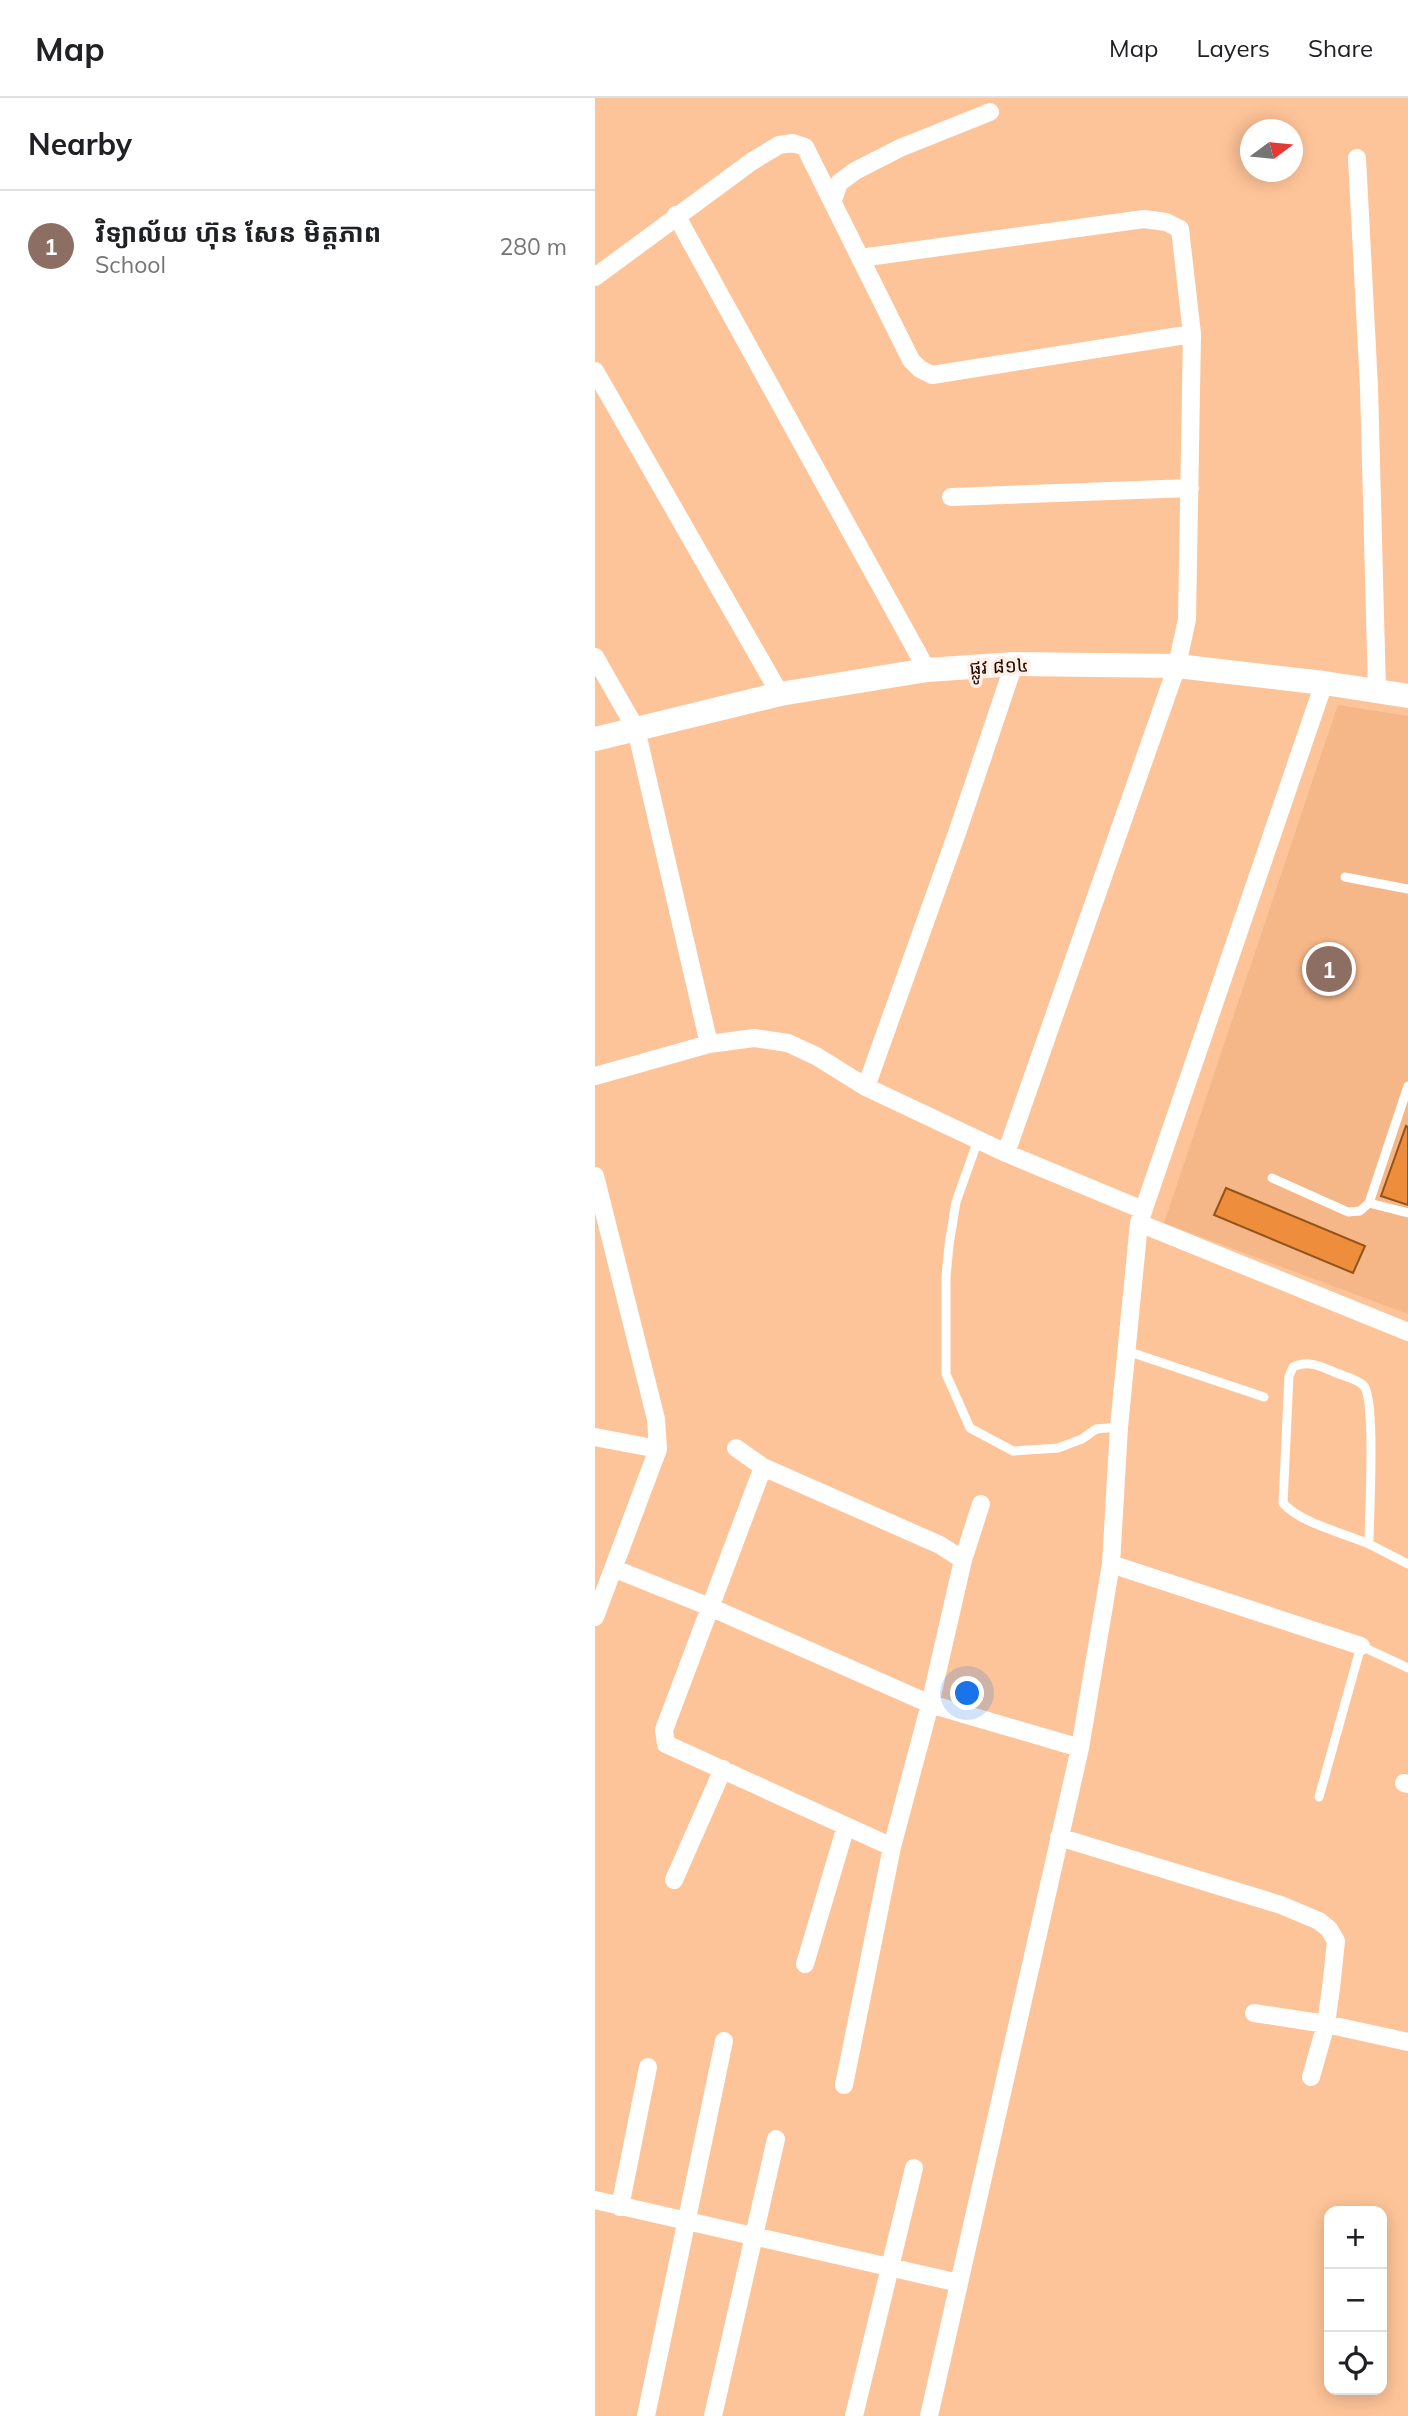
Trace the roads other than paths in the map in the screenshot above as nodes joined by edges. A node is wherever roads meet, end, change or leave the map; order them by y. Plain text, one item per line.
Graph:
1 (990, 112) dead end
2 (1357, 158) dead end
3 (833, 201) junction
4 (676, 215) junction
5 (860, 258) junction
6 (595, 277) edge
7 (1192, 334) junction
8 (595, 371) edge
9 (1191, 488) junction
10 (951, 497) dead end
11 (595, 657) edge
12 (1014, 664) junction
13 (1177, 666) junction
14 (927, 670) junction
15 (1324, 683) junction
16 (1377, 691) junction
17 (780, 694) junction
18 (1408, 696) edge
19 (636, 729) junction
20 (595, 739) edge
21 (1345, 877) dead end
22 (1408, 889) edge
23 (709, 1044) junction
24 (595, 1076) edge
25 (1408, 1086) edge
26 (866, 1087) junction
27 (978, 1140) junction
28 (1006, 1153) junction
29 (595, 1176) edge
30 (1272, 1178) dead end
31 (1369, 1203) junction
32 (1408, 1213) edge
33 (1141, 1217) junction
34 (1408, 1332) edge
35 (1127, 1351) junction
36 (1263, 1397) dead end
37 (1119, 1427) junction
38 (595, 1437) edge
39 (736, 1448) dead end
40 (659, 1449) junction
41 (763, 1467) junction
42 (981, 1504) dead end
43 (1370, 1544) junction
44 (963, 1560) junction
45 (1408, 1563) edge
46 (1111, 1564) junction
47 (615, 1569) junction
48 (710, 1607) junction
49 (595, 1617) edge
50 (1361, 1646) junction
51 (1408, 1668) edge
52 (930, 1704) junction
53 (1080, 1748) junction
54 (723, 1769) junction
55 (1319, 1797) dead end
56 (846, 1826) junction
57 (1059, 1837) junction
58 (892, 1847) junction
59 (674, 1880) dead end
60 (805, 1965) dead end
61 (1254, 2013) dead end
62 (1326, 2024) junction
63 (724, 2041) dead end
64 (1408, 2042) edge
65 (648, 2067) dead end
66 (1311, 2077) dead end
67 (844, 2085) dead end
68 (776, 2139) dead end
69 (914, 2168) dead end
70 (595, 2200) edge
71 (620, 2207) junction
72 (686, 2221) junction
73 (753, 2236) junction
74 (889, 2267) junction
75 (959, 2283) junction
76 (646, 2416) edge
77 (713, 2416) edge
78 (854, 2416) edge
79 (929, 2416) edge

1 - 3 street
2 - 16 street
3 - 4 street
3 - 5 street
4 - 6 street
4 - 14 street
5 - 7 street
5 - 7 street
7 - 9 street
8 - 17 street
9 - 10 street
9 - 13 street
11 - 19 street
12 - 13 street, ផ្លូវ ៨១៤
12 - 14 street, ផ្លូវ ៨១៤
12 - 26 street
13 - 15 street, ផ្លូវ ៨១៤
13 - 28 street
14 - 17 street, ផ្លូវ ៨១៤
15 - 16 street, ផ្លូវ ៨១៤
15 - 33 street
16 - 18 street, ផ្លូវ ៨១៤
17 - 19 street, ផ្លូវ ៨១៤
19 - 20 street, ផ្លូវ ៨១៤
19 - 23 street
21 - 22 lane
23 - 24 street
23 - 26 street
25 - 31 lane
26 - 27 street
27 - 28 street
27 - 37 lane
28 - 33 street
29 - 40 street
30 - 31 lane
31 - 32 lane
33 - 34 street
33 - 35 street
35 - 36 lane
35 - 37 street
37 - 46 street
38 - 40 street
39 - 41 street
40 - 47 street
41 - 44 street
41 - 48 street
42 - 44 street
43 - 43 lane
43 - 45 lane
44 - 52 street
46 - 50 street
46 - 53 street
47 - 48 street
47 - 49 street
48 - 52 street
48 - 54 street
50 - 51 lane
50 - 55 lane
52 - 53 street
52 - 58 street
53 - 57 street
54 - 56 street
54 - 59 street
56 - 58 street
56 - 60 street
57 - 62 street
57 - 75 street
58 - 67 street
61 - 62 street
62 - 64 street
62 - 66 street
63 - 72 street
65 - 71 street
68 - 73 street
69 - 74 street
70 - 71 street
71 - 72 street
72 - 73 street
72 - 76 street
73 - 74 street
73 - 77 street
74 - 75 street
74 - 78 street
75 - 79 street

